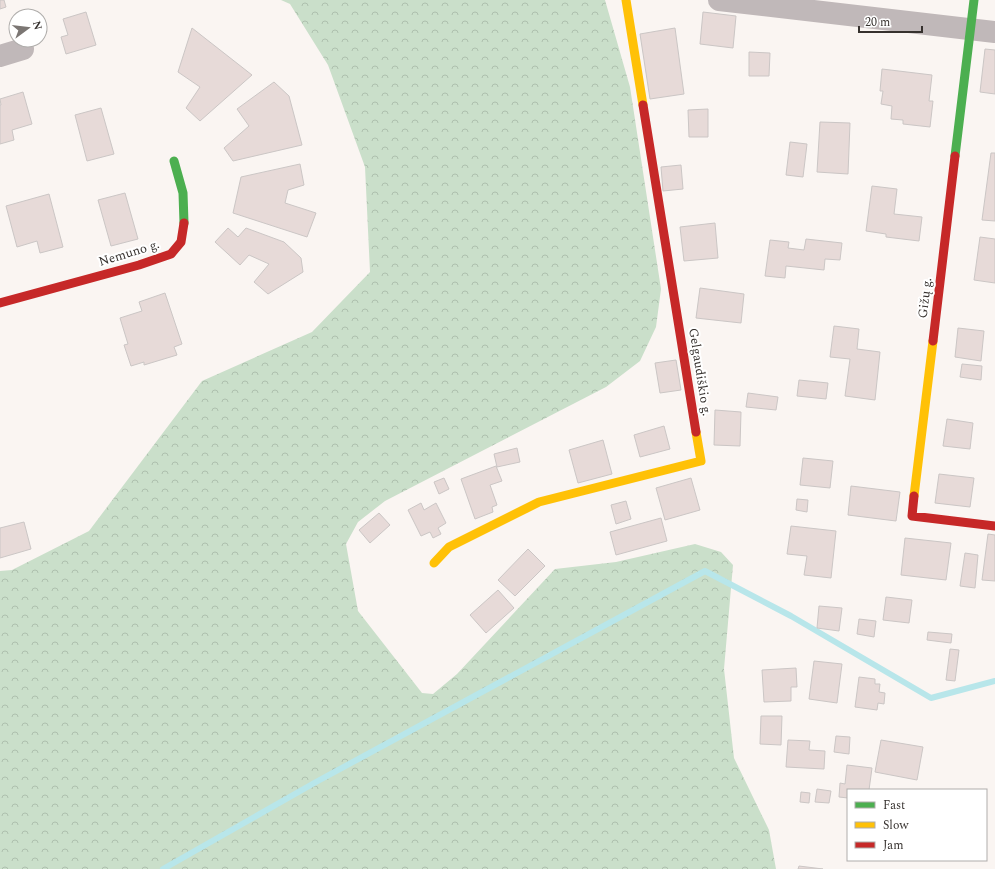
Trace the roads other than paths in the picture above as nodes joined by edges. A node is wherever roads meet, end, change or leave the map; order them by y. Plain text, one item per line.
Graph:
1 (626, 0) edge
2 (719, 0) edge
3 (974, 0) edge
4 (970, 29) junction
5 (995, 32) edge
6 (24, 49) dead end
7 (0, 56) edge
8 (174, 161) dead end
9 (0, 303) edge
10 (995, 526) edge
11 (434, 563) dead end

1 - 11 street, Gelgaudiškio g.
2 - 4 street
3 - 4 street, Gižų g.
4 - 5 street
4 - 10 street, Gižų g.
6 - 7 street
8 - 9 street, Nemuno g.

